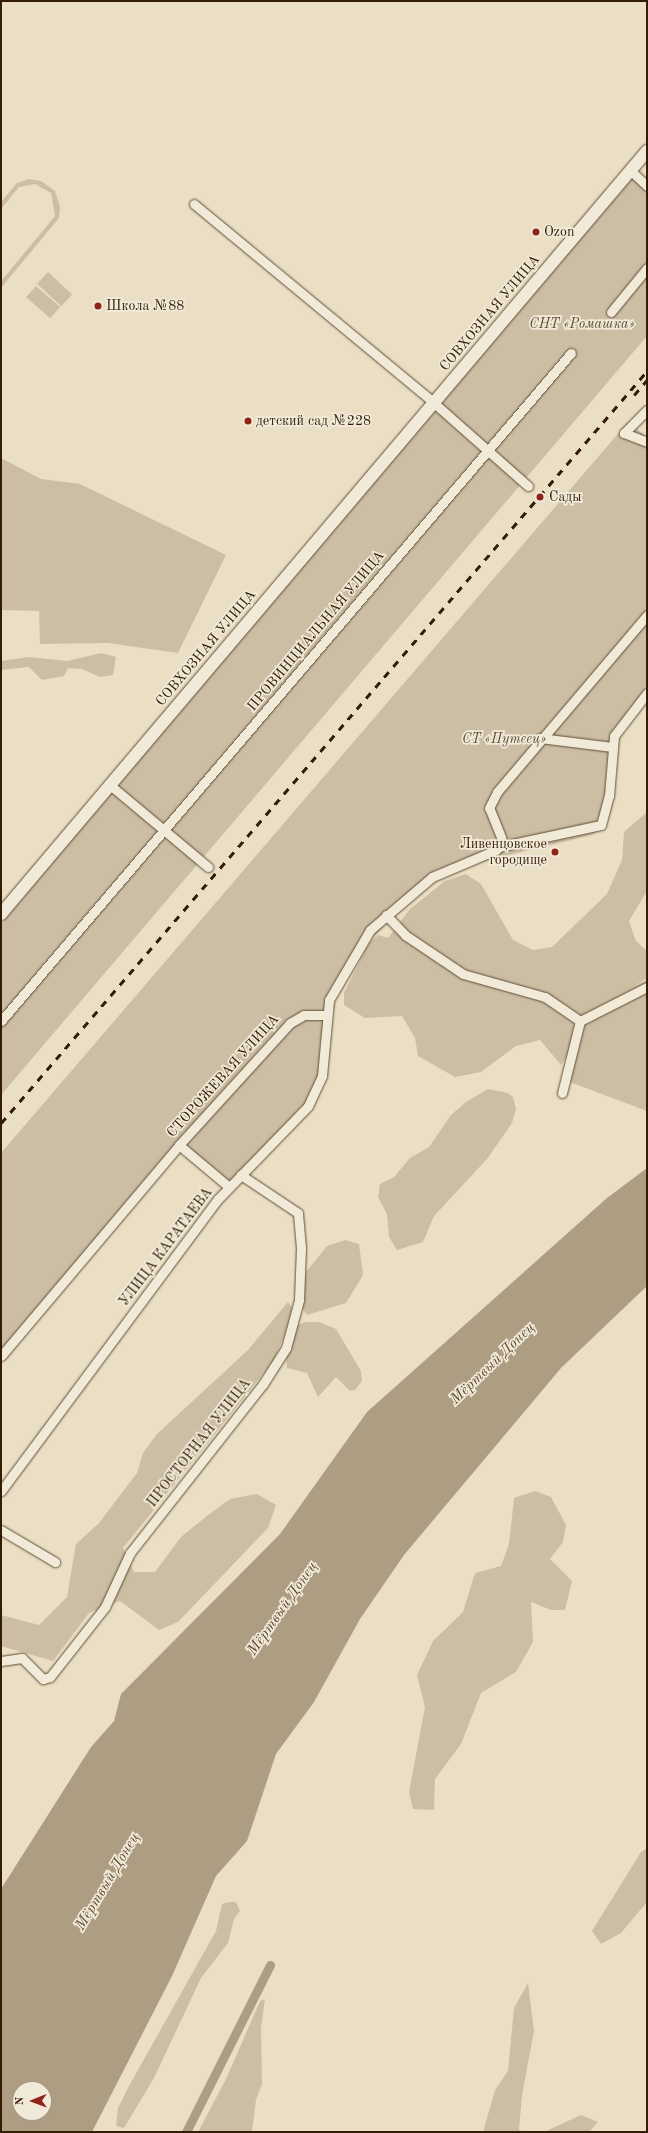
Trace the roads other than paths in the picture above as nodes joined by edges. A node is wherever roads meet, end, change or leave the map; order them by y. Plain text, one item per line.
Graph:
1 (647, 151) edge
2 (631, 171) junction
3 (647, 186) edge
4 (194, 204) dead end
5 (647, 268) edge
6 (611, 312) dead end
7 (571, 353) dead end
8 (433, 402) junction
9 (647, 410) edge
10 (647, 442) edge
11 (487, 450) junction
12 (528, 486) dead end
13 (647, 615) edge
14 (647, 693) edge
15 (540, 738) junction
16 (612, 747) junction
17 (110, 785) junction
18 (166, 831) junction
19 (498, 847) junction
20 (208, 867) dead end
21 (1, 914) edge
22 (386, 916) junction
23 (647, 987) edge
24 (326, 1015) junction
25 (1, 1021) edge
26 (580, 1022) junction
27 (562, 1093) dead end
28 (179, 1145) junction
29 (241, 1175) junction
30 (229, 1187) junction
31 (1, 1356) edge
32 (1, 1491) edge
33 (1, 1530) edge
34 (55, 1562) dead end
35 (1, 1661) edge

1 - 2 street, СОВХОЗНАЯ УЛИЦА
2 - 3 street
2 - 8 street, СОВХОЗНАЯ УЛИЦА
4 - 8 street
5 - 6 street
7 - 11 street, ПРОВИНЦИАЛЬНАЯ УЛИЦА
8 - 11 street
8 - 17 street, СОВХОЗНАЯ УЛИЦА
9 - 10 street
11 - 12 street
11 - 18 street, ПРОВИНЦИАЛЬНАЯ УЛИЦА
13 - 15 street
14 - 16 street
15 - 16 street
15 - 19 street
16 - 19 street
17 - 18 street
17 - 21 street, СОВХОЗНАЯ УЛИЦА
18 - 20 street
18 - 25 street, ПРОВИНЦИАЛЬНАЯ УЛИЦА
19 - 22 street
22 - 24 street
22 - 26 street
23 - 26 street
24 - 28 street, СТОРОЖЕВАЯ УЛИЦА
24 - 29 street, УЛИЦА КАРАТАЕВА
26 - 27 street
28 - 30 street
28 - 31 street, СТОРОЖЕВАЯ УЛИЦА
29 - 30 street, УЛИЦА КАРАТАЕВА
29 - 35 street, ПРОСТОРНАЯ УЛИЦА
30 - 32 street, УЛИЦА КАРАТАЕВА
33 - 34 street

